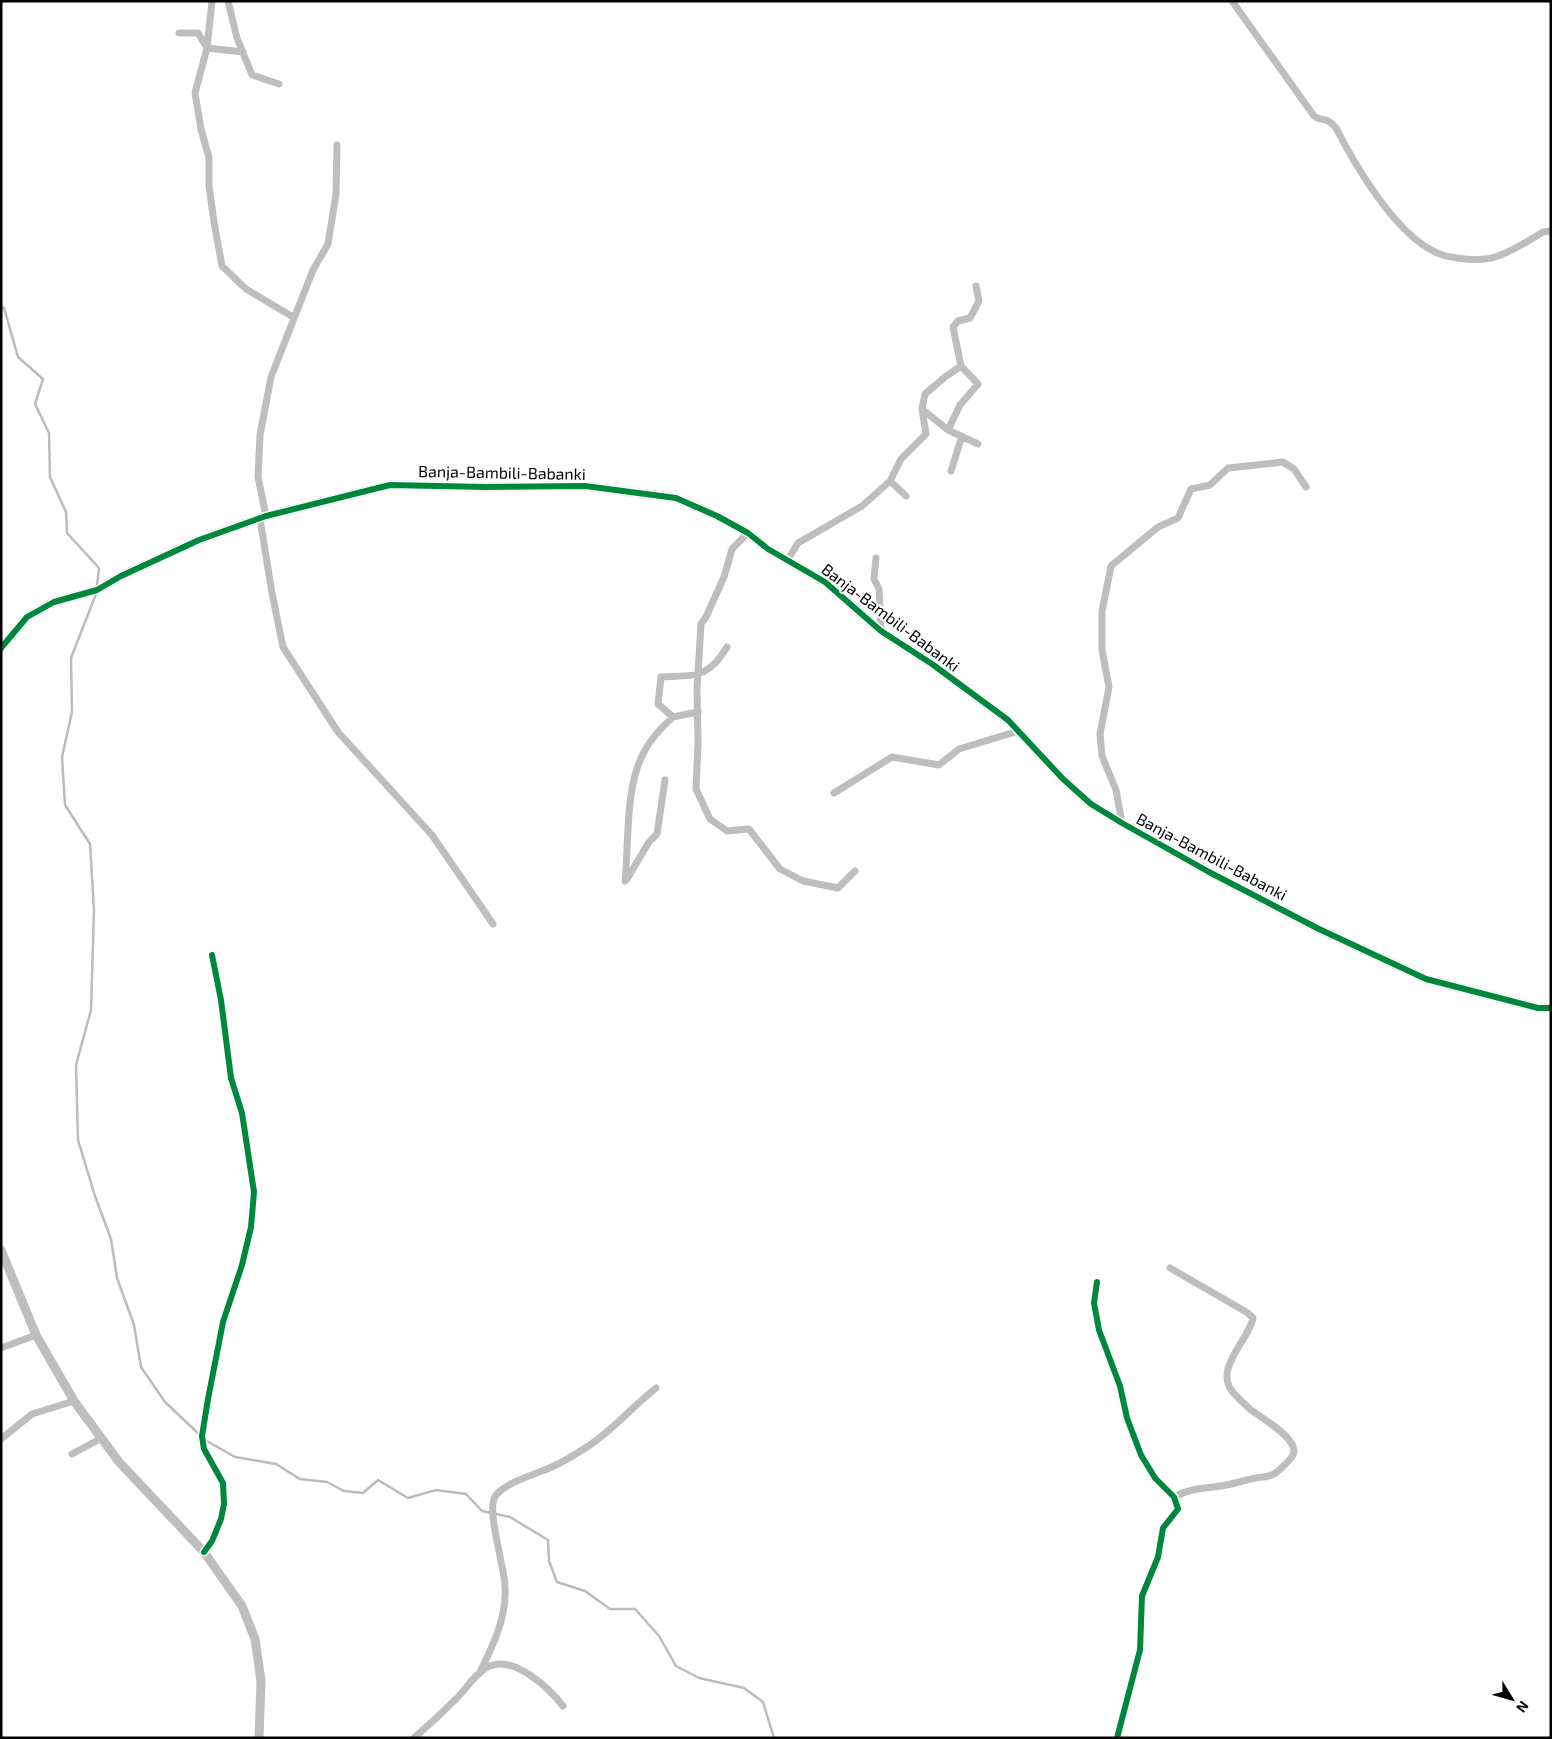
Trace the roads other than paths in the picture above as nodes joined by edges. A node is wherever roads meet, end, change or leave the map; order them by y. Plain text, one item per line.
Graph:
1 (212, 1) edge
2 (228, 1) edge
3 (1232, 1) edge
4 (179, 33) dead end
5 (207, 48) junction
6 (243, 52) junction
7 (279, 84) dead end
8 (337, 144) dead end
9 (1551, 232) edge
10 (976, 286) dead end
11 (293, 317) junction
12 (961, 366) junction
13 (922, 409) junction
14 (948, 430) junction
15 (962, 436) junction
16 (978, 444) dead end
17 (951, 471) dead end
18 (890, 481) junction
19 (1306, 487) dead end
20 (906, 496) dead end
21 (263, 518) junction
22 (748, 533) junction
23 (876, 558) dead end
24 (787, 560) junction
25 (881, 630) junction
26 (727, 647) dead end
27 (1, 648) edge
28 (698, 675) junction
29 (698, 712) junction
30 (674, 717) junction
31 (1018, 731) junction
32 (664, 780) dead end
33 (834, 793) dead end
34 (1122, 823) junction
35 (854, 871) dead end
36 (493, 924) dead end
37 (212, 955) dead end
38 (1551, 1008) edge
39 (1, 1250) edge
40 (1170, 1268) dead end
41 (1097, 1282) dead end
42 (36, 1335) junction
43 (1, 1348) edge
44 (656, 1388) dead end
45 (74, 1401) junction
46 (1, 1439) edge
47 (100, 1439) junction
48 (72, 1454) dead end
49 (1174, 1497) junction
50 (204, 1552) junction
51 (479, 1674) junction
52 (563, 1706) dead end
53 (260, 1738) edge
54 (414, 1738) edge
55 (1117, 1738) edge

1 - 5 street
2 - 6 street
3 - 9 street
4 - 5 street
5 - 6 street
5 - 11 street
6 - 7 street
8 - 11 street
10 - 12 street
11 - 21 street
12 - 13 street
12 - 14 street
13 - 14 street
13 - 18 street
14 - 15 street
15 - 16 street
15 - 17 street
18 - 20 street
18 - 24 street
19 - 34 street
21 - 22 street, Banja-Bambili-Babanki
21 - 27 street, Banja-Bambili-Babanki
21 - 36 street
22 - 24 street, Banja-Bambili-Babanki
22 - 28 street
23 - 25 street
24 - 25 street, Banja-Bambili-Babanki
25 - 31 street, Banja-Bambili-Babanki
26 - 28 street
28 - 29 street
28 - 30 street
29 - 30 street
29 - 35 street
30 - 32 street
31 - 33 street
31 - 34 street, Banja-Bambili-Babanki
34 - 38 street, Banja-Bambili-Babanki
37 - 50 street
39 - 42 street
40 - 49 street
41 - 49 street
42 - 43 street
42 - 45 street
44 - 51 street
45 - 46 street
45 - 47 street
47 - 48 street
47 - 50 street
49 - 55 street
50 - 53 street
51 - 52 street
51 - 54 street

